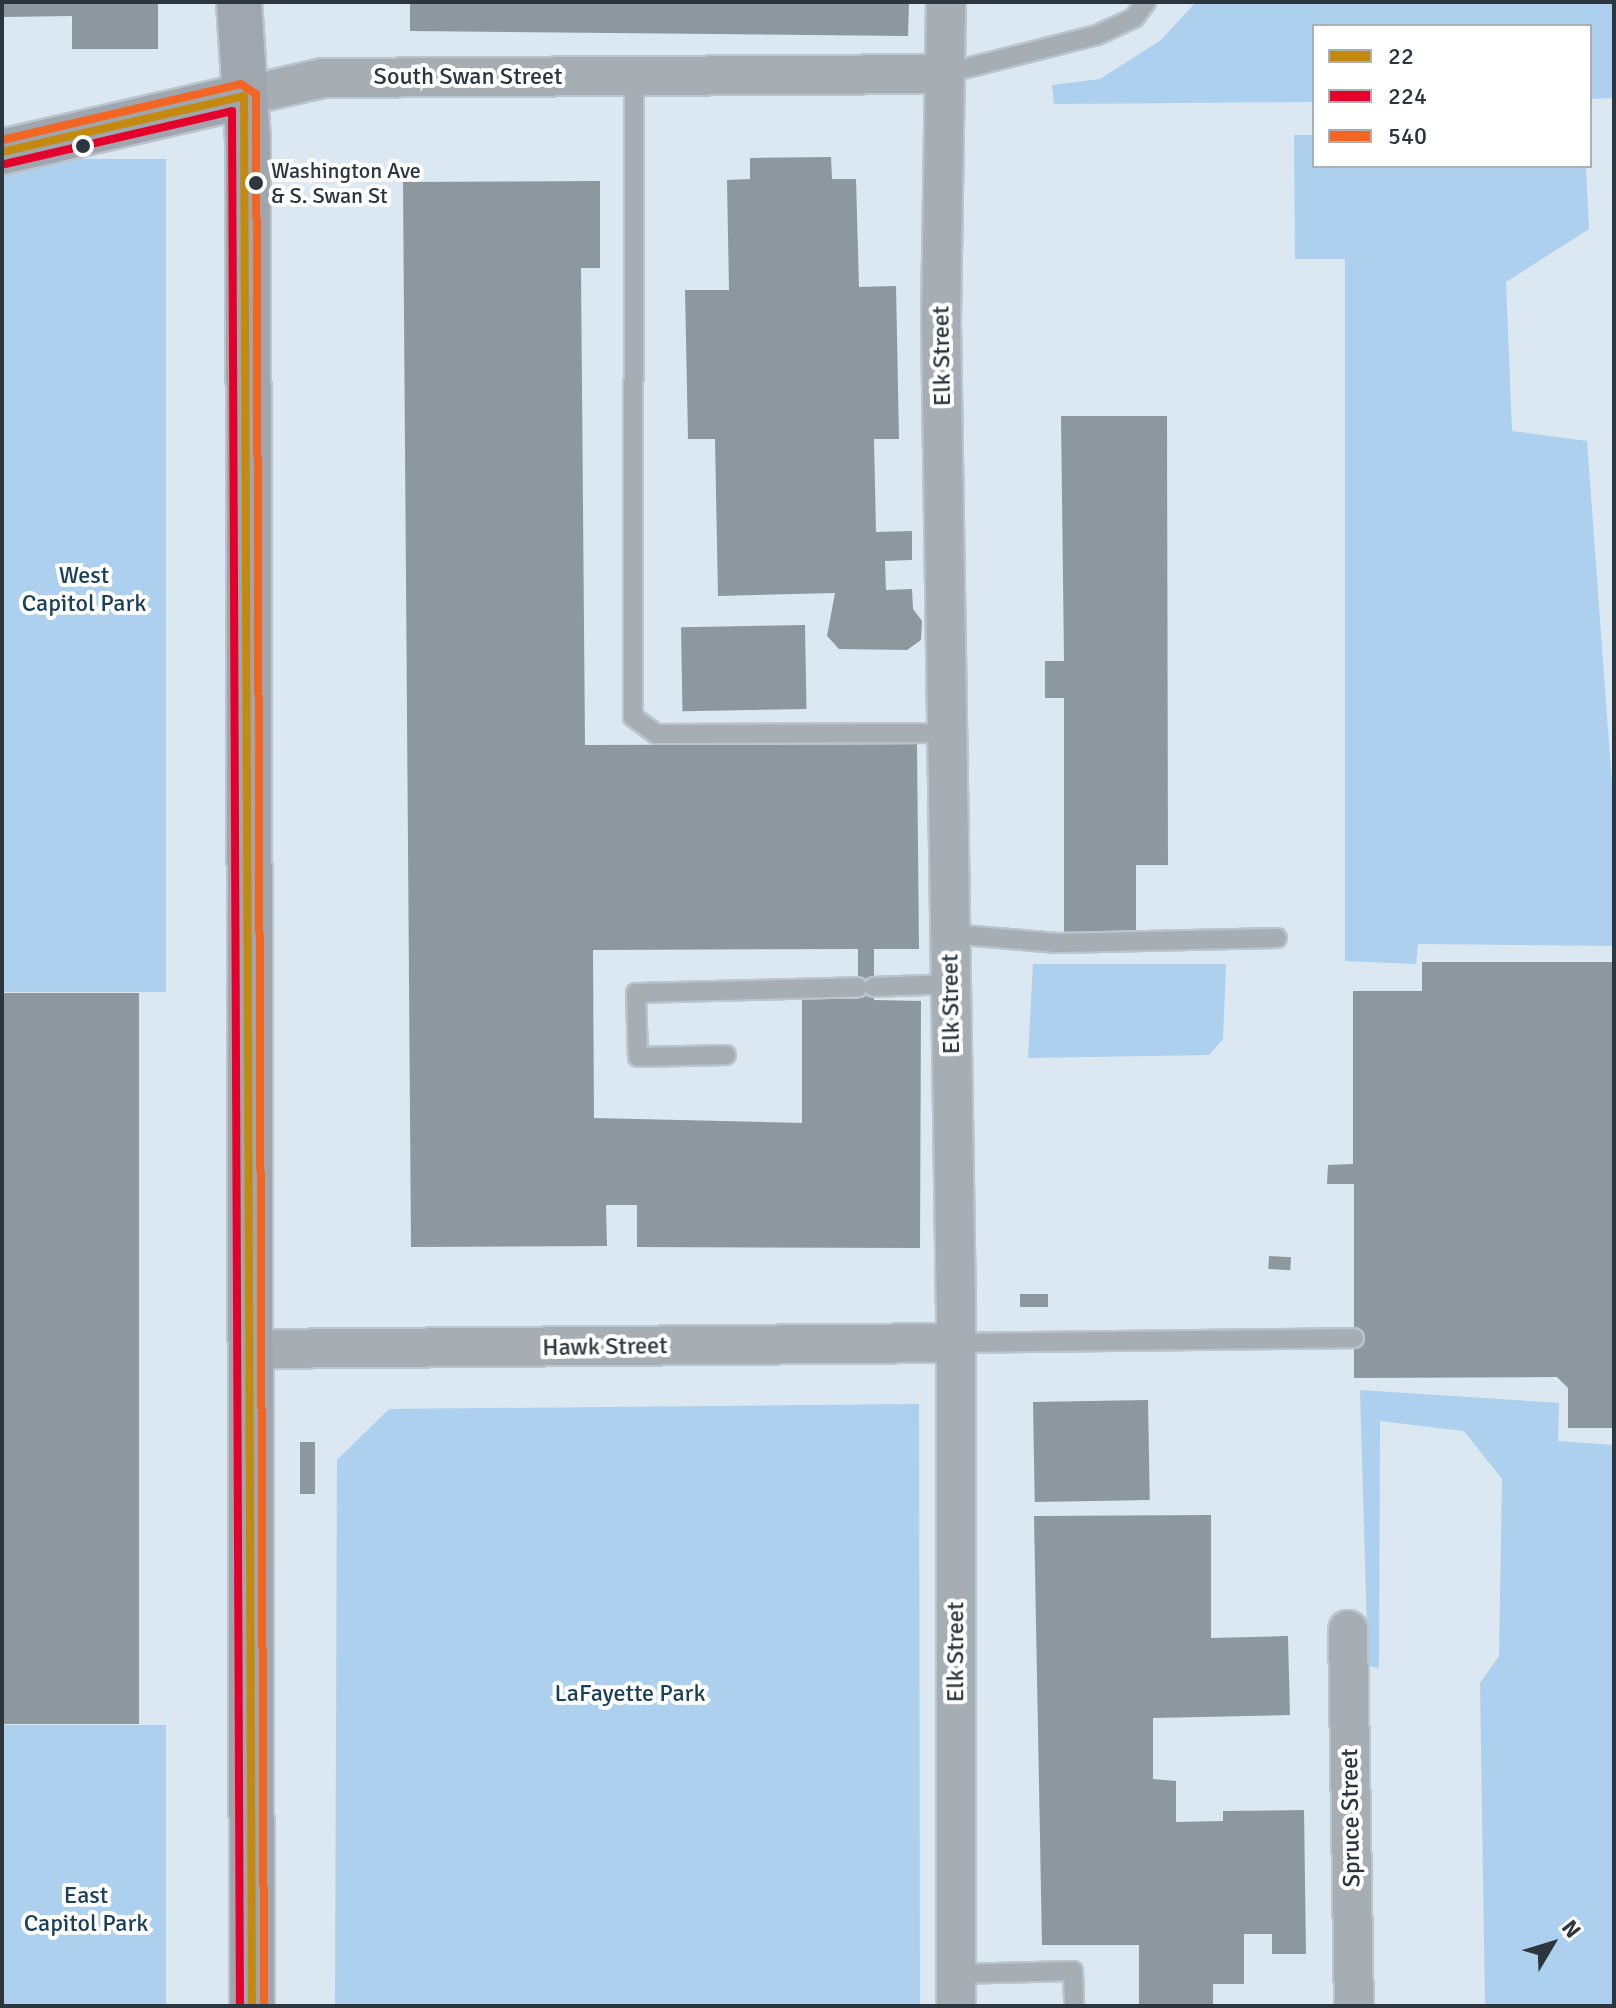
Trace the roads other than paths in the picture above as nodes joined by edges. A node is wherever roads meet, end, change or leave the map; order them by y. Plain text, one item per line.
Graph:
1 (239, 2) edge
2 (946, 2) edge
3 (1146, 2) edge
4 (943, 74) junction
5 (634, 77) junction
6 (244, 96) junction
7 (2, 152) edge
8 (947, 733) junction
9 (950, 934) junction
10 (1277, 938) dead end
11 (951, 984) junction
12 (726, 1055) dead end
13 (1354, 1338) dead end
14 (956, 1343) junction
15 (253, 1349) junction
16 (1348, 1630) dead end
17 (956, 1990) edge
18 (252, 2006) edge
19 (1074, 2006) edge
20 (1354, 2006) edge

1 - 6 main road
2 - 4 street, Elk Street
3 - 4 lane
4 - 5 street, South Swan Street
4 - 8 street, Elk Street
5 - 6 street, South Swan Street
5 - 8 lane
6 - 7 main road, South Swan Street
6 - 15 main road
8 - 9 street, Elk Street
9 - 10 lane
9 - 11 street, Elk Street
11 - 12 lane
11 - 14 street, Elk Street
13 - 14 lane
14 - 15 street, Hawk Street
14 - 17 street, Elk Street
15 - 18 main road
16 - 20 street, Spruce Street
17 - 19 lane

